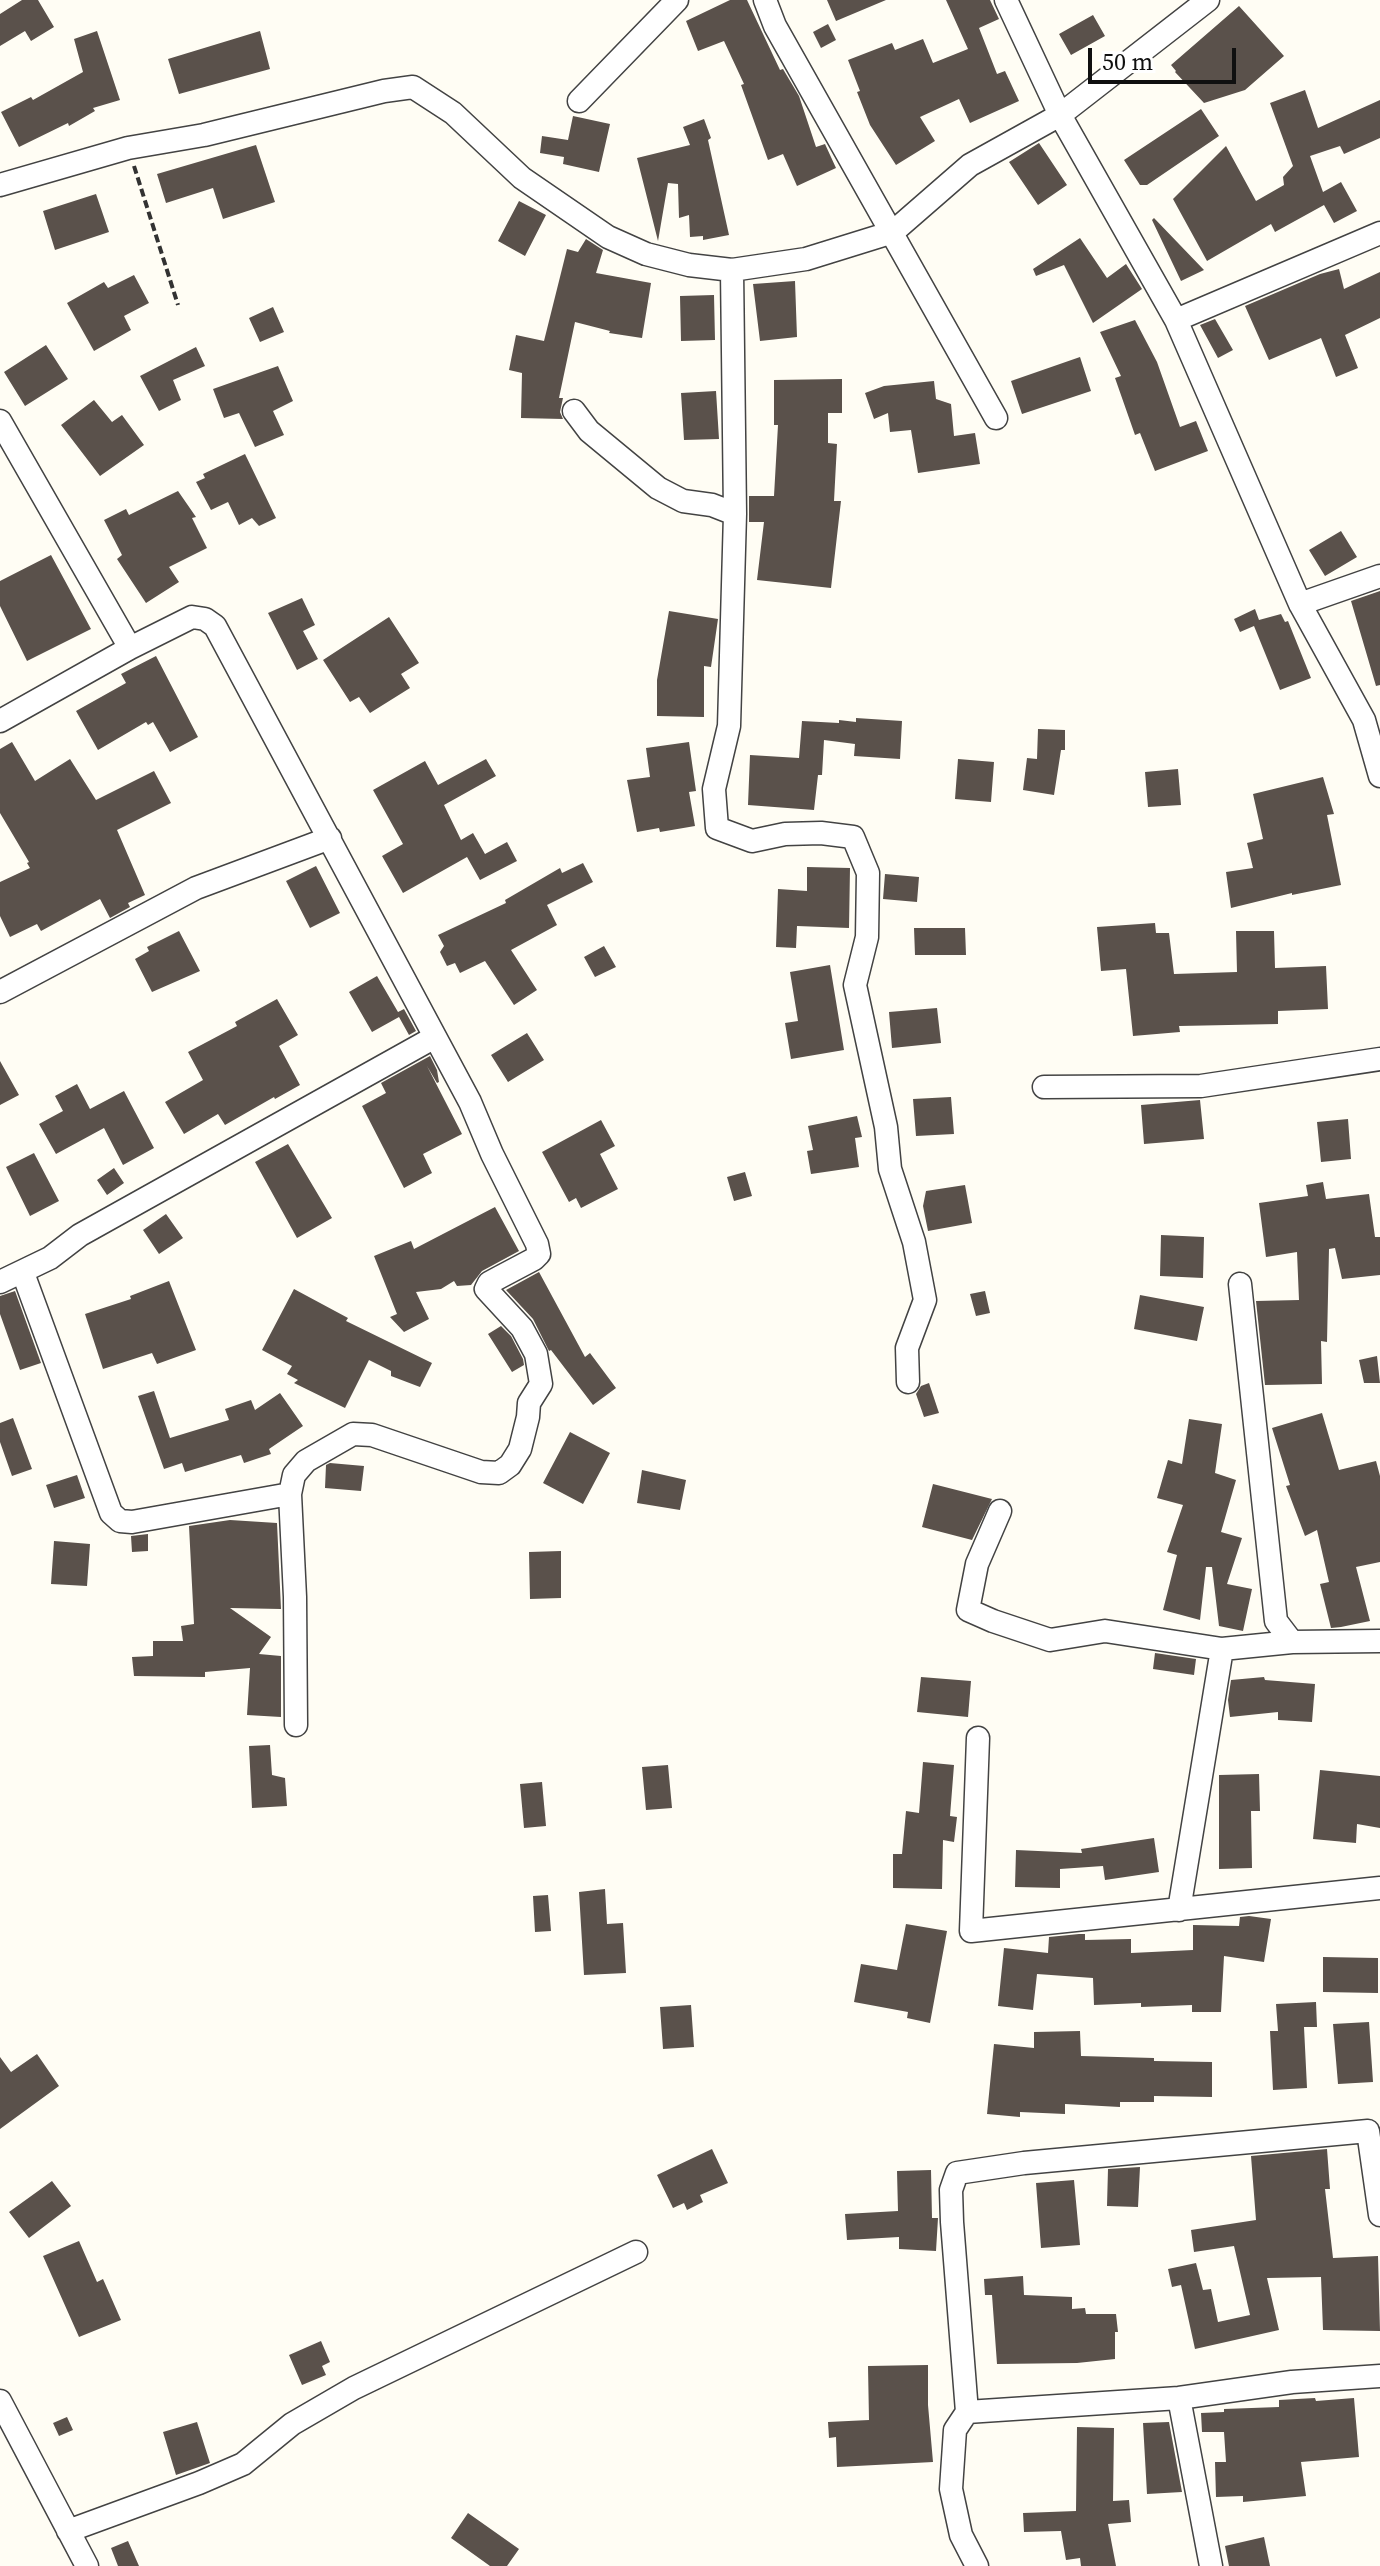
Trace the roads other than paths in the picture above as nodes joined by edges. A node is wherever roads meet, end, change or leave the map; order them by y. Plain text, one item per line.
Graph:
1 (677, 0) edge
2 (765, 0) edge
3 (1006, 0) edge
4 (1208, 0) edge
5 (579, 101) dead end
6 (1060, 115) junction
7 (0, 185) edge
8 (893, 232) junction
9 (1380, 233) edge
10 (732, 270) junction
11 (1176, 320) junction
12 (574, 411) dead end
13 (996, 418) dead end
14 (0, 421) edge
15 (735, 514) junction
16 (1380, 576) edge
17 (1300, 604) junction
18 (130, 648) junction
19 (1372, 713) edge
20 (0, 721) edge
21 (1380, 776) edge
22 (330, 838) junction
23 (0, 992) edge
24 (435, 1037) junction
25 (1380, 1059) edge
26 (1044, 1087) dead end
27 (23, 1273) junction
28 (0, 1282) edge
29 (1240, 1284) dead end
30 (908, 1382) dead end
31 (290, 1494) junction
32 (1000, 1511) dead end
33 (1380, 1641) edge
34 (1292, 1642) junction
35 (1222, 1649) junction
36 (296, 1725) dead end
37 (978, 1738) dead end
38 (1380, 1888) edge
39 (1179, 1910) junction
40 (1380, 2215) edge
41 (636, 2252) dead end
42 (1380, 2376) edge
43 (1179, 2398) junction
44 (0, 2401) edge
45 (967, 2412) junction
46 (68, 2531) junction
47 (87, 2566) edge
48 (977, 2566) edge
49 (1211, 2566) edge

1 - 5 street
2 - 8 street
3 - 6 street
4 - 6 street
6 - 8 street
6 - 11 street
7 - 10 street
8 - 10 street
8 - 13 street
9 - 11 street
10 - 15 street
11 - 17 street
12 - 15 street
14 - 18 street
15 - 30 street
16 - 17 street
17 - 19 street
18 - 20 street
18 - 22 street
19 - 21 street
22 - 23 street
22 - 24 street
24 - 27 street
24 - 31 street
25 - 26 street
27 - 28 street
27 - 31 street
29 - 34 street
31 - 36 street
32 - 35 street
33 - 34 street
34 - 35 street
35 - 39 street
37 - 39 street
38 - 39 street
40 - 45 street
41 - 46 street
42 - 43 street
43 - 45 street
43 - 49 street
44 - 46 street
45 - 48 street
46 - 47 street

